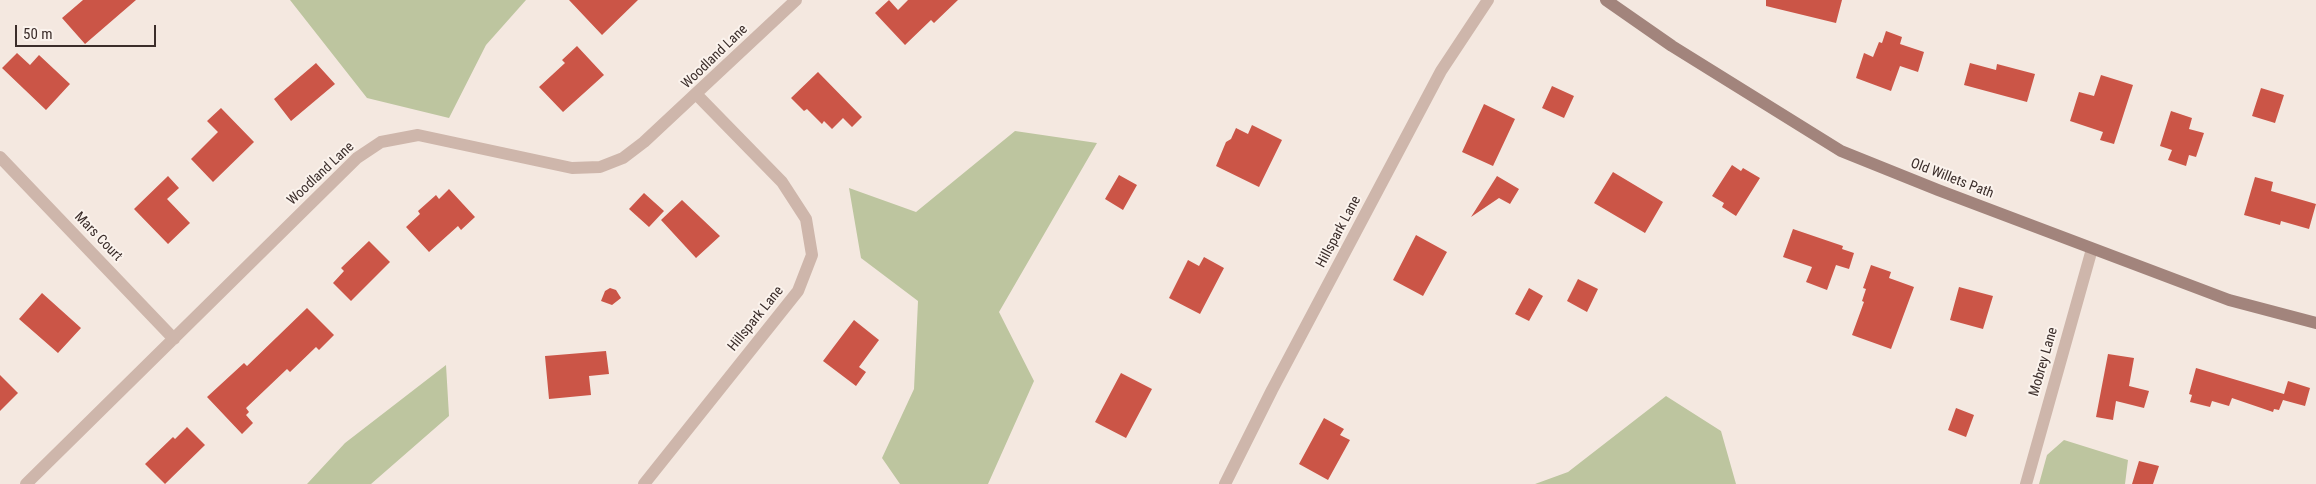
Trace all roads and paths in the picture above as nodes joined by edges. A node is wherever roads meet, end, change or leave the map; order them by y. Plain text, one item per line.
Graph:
1 (796, 0) edge
2 (1488, 0) edge
3 (1606, 0) edge
4 (697, 95) junction
5 (0, 157) edge
6 (2092, 249) junction
7 (2316, 323) edge
8 (174, 339) junction
9 (26, 484) edge
10 (644, 484) edge
11 (1225, 484) edge
12 (2026, 484) edge

1 - 4 street, Woodland Lane
2 - 11 street, Hillspark Lane
3 - 6 main road, Old Willets Path
4 - 8 street, Woodland Lane
4 - 10 street, Hillspark Lane
5 - 8 street, Mars Court
6 - 7 main road, Old Willets Path
6 - 12 street, Mobrey Lane
8 - 9 street, Woodland Lane

